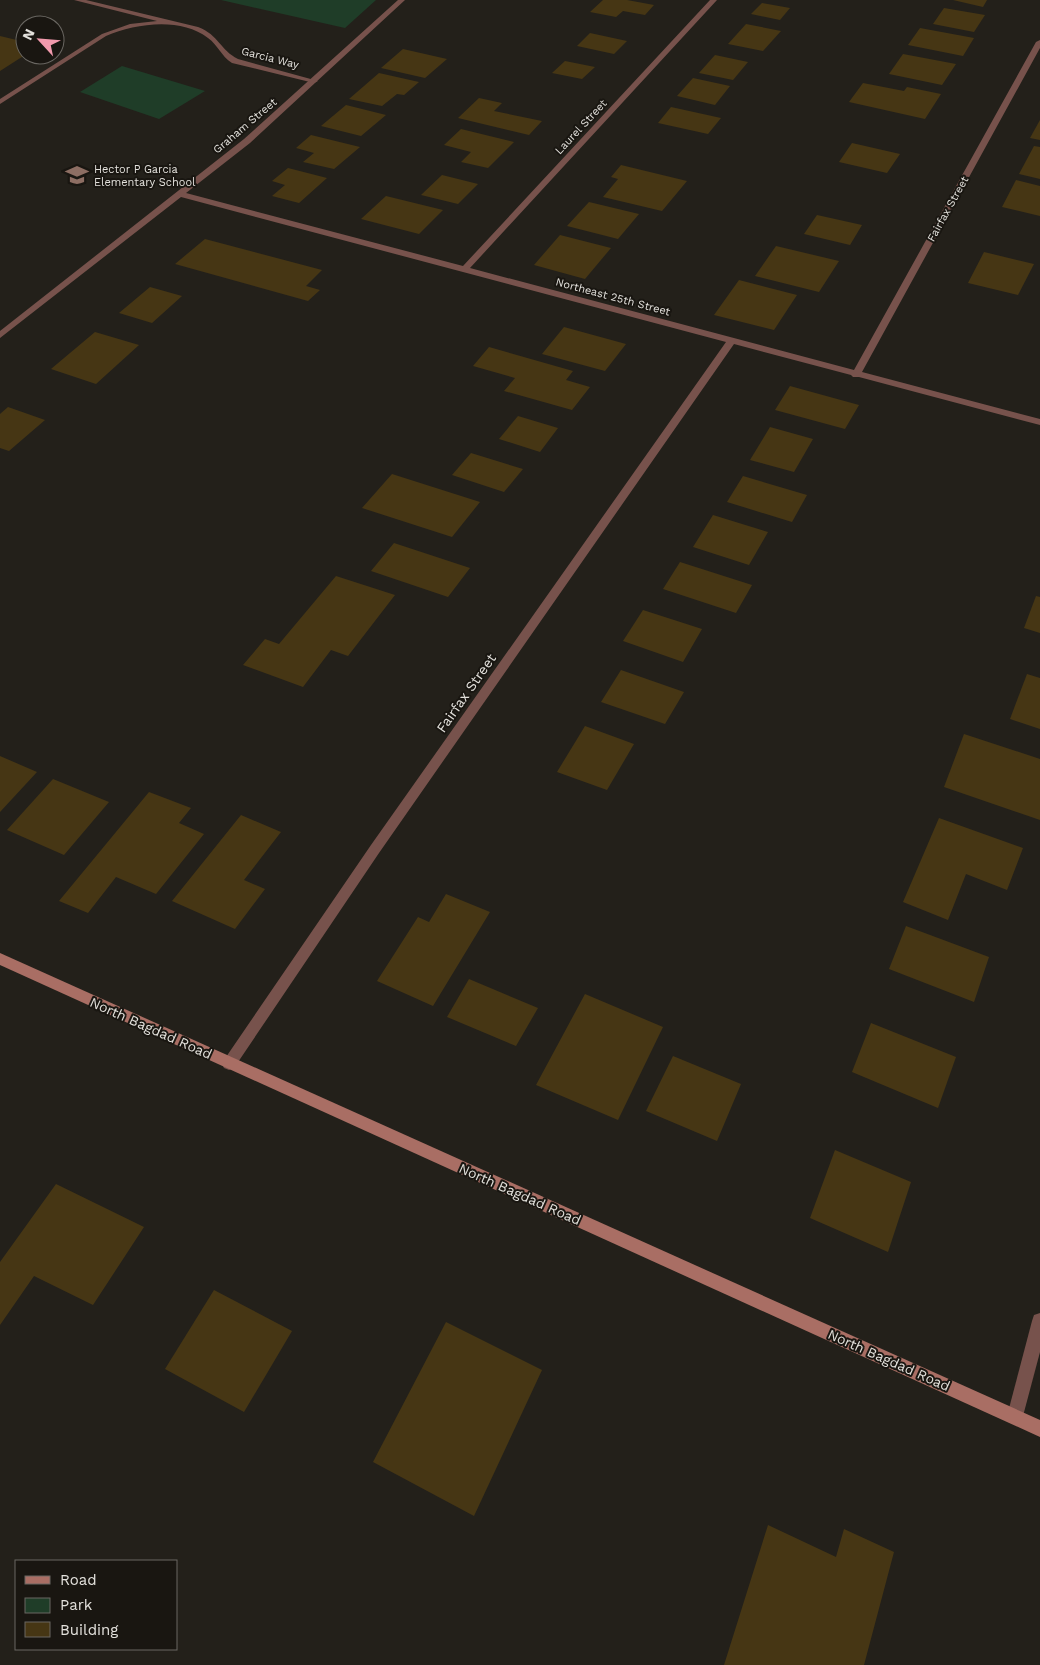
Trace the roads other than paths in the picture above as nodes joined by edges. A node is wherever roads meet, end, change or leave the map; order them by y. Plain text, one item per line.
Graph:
1 (77, 0) edge
2 (402, 0) edge
3 (714, 0) edge
4 (174, 23) junction
5 (1040, 42) edge
6 (314, 81) junction
7 (0, 102) edge
8 (180, 194) junction
9 (465, 269) junction
10 (0, 335) edge
11 (730, 341) junction
12 (856, 375) junction
13 (1040, 422) edge
14 (0, 959) edge
15 (229, 1064) junction
16 (1040, 1321) edge
17 (1015, 1416) junction
18 (1040, 1429) edge

1 - 4 street, Garcia Way
2 - 6 street, Graham Street
3 - 9 street, Laurel Street
4 - 6 street, Garcia Way
4 - 7 street, Garcia Way
5 - 12 street, Fairfax Street
6 - 8 street, Graham Street
8 - 9 street, Northeast 25th Street
8 - 10 street, Graham Street
9 - 11 street, Northeast 25th Street
11 - 12 street, Northeast 25th Street
11 - 15 street, Fairfax Street
12 - 13 street, Northeast 25th Street
14 - 15 street, North Bagdad Road
15 - 17 street, North Bagdad Road
16 - 17 street
17 - 18 street, North Bagdad Road

